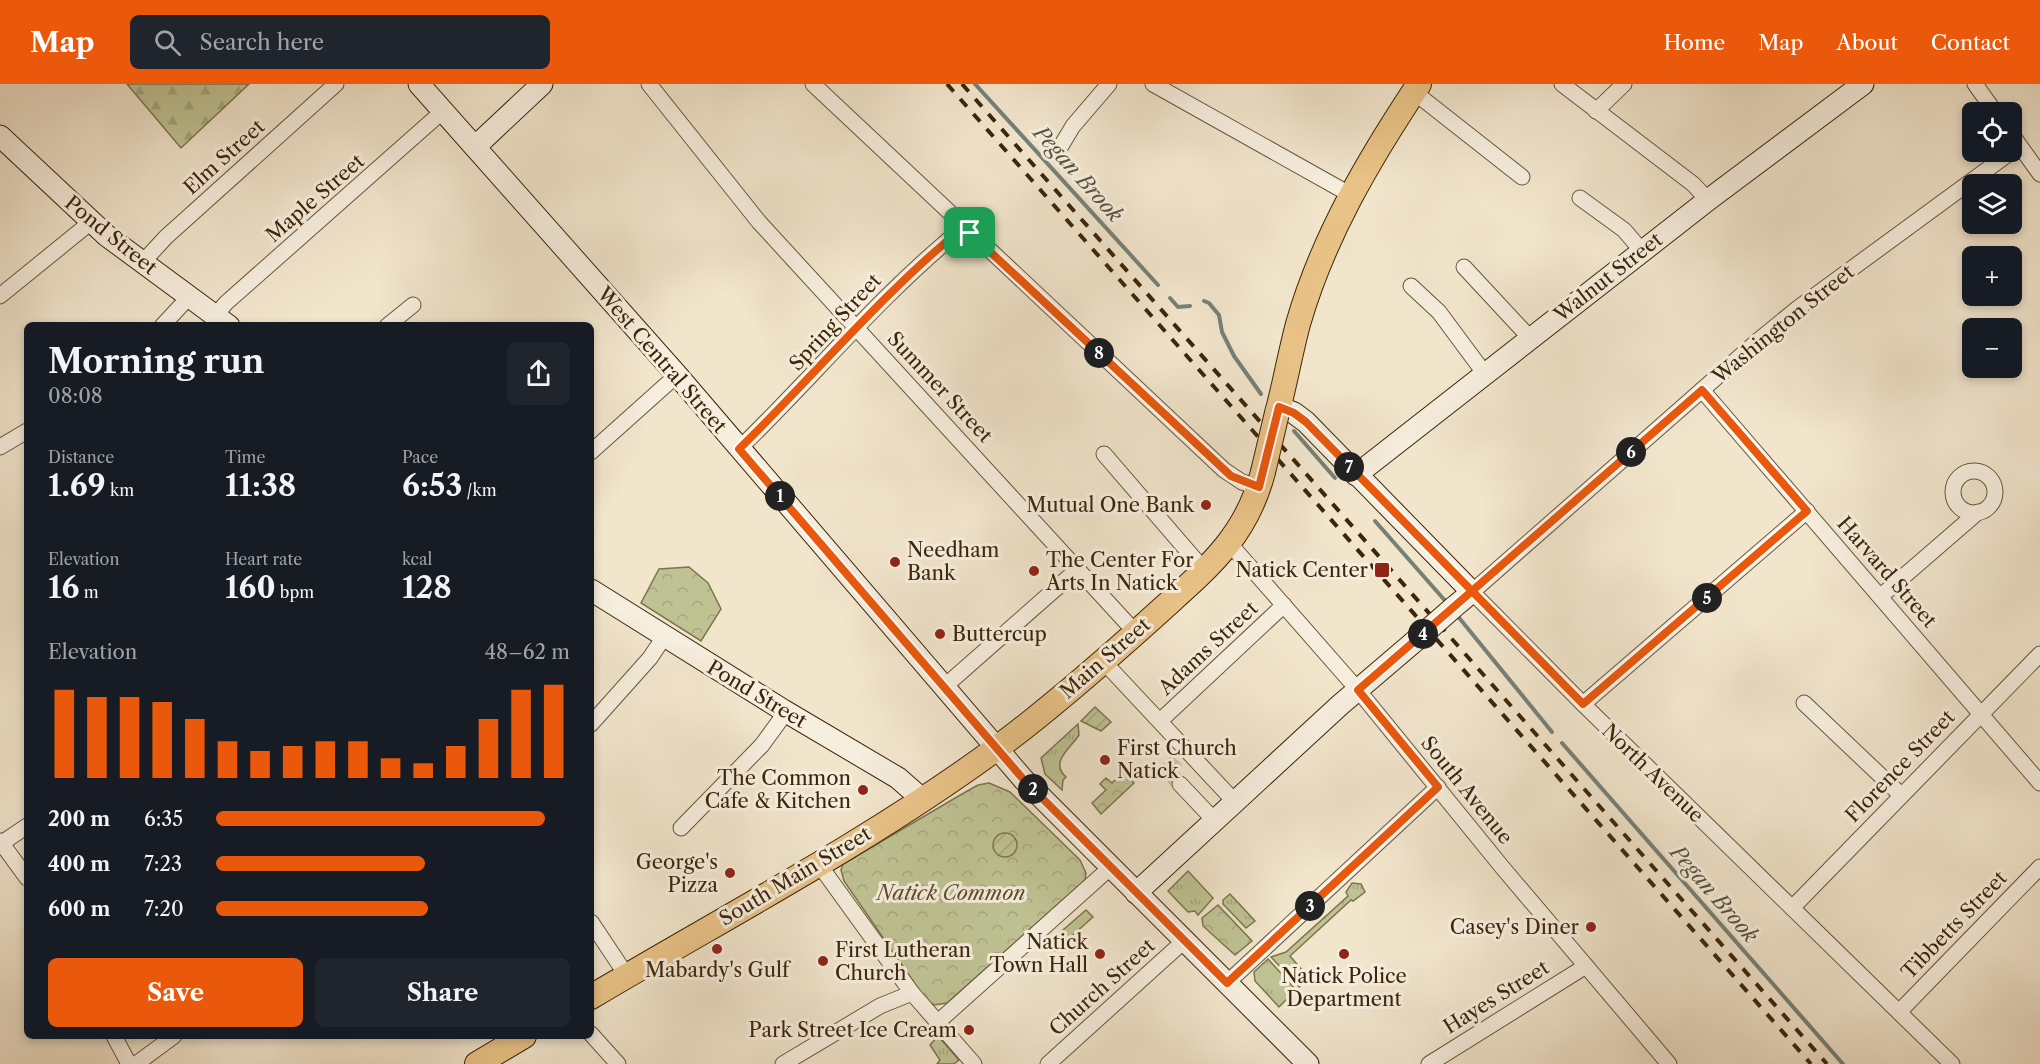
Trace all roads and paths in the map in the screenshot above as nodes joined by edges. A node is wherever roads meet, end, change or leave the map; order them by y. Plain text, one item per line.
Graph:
1 (336, 84) edge
2 (419, 84) edge
3 (542, 84) edge
4 (649, 84) edge
5 (813, 84) edge
6 (1109, 84) edge
7 (1562, 84) edge
8 (1624, 84) edge
9 (1863, 84) edge
10 (1975, 84) edge
11 (1157, 86) edge
12 (1417, 88) edge
13 (1988, 102) edge
14 (443, 111) junction
15 (1596, 111) junction
16 (1, 138) edge
17 (1061, 146) dead end
18 (475, 147) junction
19 (2022, 155) edge
20 (1992, 162) edge
21 (2040, 174) edge
22 (1522, 177) dead end
23 (1351, 195) junction
24 (1580, 198) dead end
25 (1708, 200) junction
26 (91, 222) junction
27 (964, 227) junction
28 (1642, 251) junction
29 (142, 263) junction
30 (1464, 267) dead end
31 (1411, 286) dead end
32 (0, 296) edge
33 (189, 297) junction
34 (412, 305) dead end
35 (222, 321) edge
36 (166, 322) edge
37 (392, 322) edge
38 (856, 328) junction
39 (1530, 338) junction
40 (1485, 374) junction
41 (677, 375) junction
42 (1702, 390) junction
43 (1278, 410) junction
44 (24, 433) edge
45 (0, 447) edge
46 (594, 449) edge
47 (739, 449) junction
48 (1104, 454) dead end
49 (1356, 474) junction
50 (1261, 479) junction
51 (1807, 511) junction
52 (1978, 512) dead end
53 (1230, 544) junction
54 (1078, 569) junction
55 (1204, 570) junction
56 (1472, 591) junction
57 (594, 592) edge
58 (1881, 596) junction
59 (1284, 605) junction
60 (1136, 633) junction
61 (664, 637) junction
62 (2040, 654) edge
63 (1103, 661) junction
64 (944, 687) junction
65 (1358, 690) junction
66 (1804, 702) dead end
67 (1583, 704) junction
68 (786, 712) junction
69 (1981, 713) junction
70 (594, 721) edge
71 (1160, 721) junction
72 (996, 748) junction
73 (2040, 783) edge
74 (1180, 784) tunnel mouth
75 (1438, 787) junction
76 (1901, 795) junction
77 (922, 799) junction
78 (1235, 802) junction
79 (1215, 821) junction
80 (24, 828) edge
81 (681, 828) dead end
82 (1, 842) edge
83 (818, 862) junction
84 (1111, 867) junction
85 (2040, 867) edge
86 (24, 874) edge
87 (1136, 893) junction
88 (1792, 908) junction
89 (594, 926) edge
90 (1184, 941) junction
91 (1586, 966) junction
92 (627, 976) junction
93 (1227, 983) junction
94 (912, 993) junction
95 (594, 996) edge
96 (1899, 1012) junction
97 (938, 1022) junction
98 (594, 1037) edge
99 (116, 1039) edge
100 (170, 1039) edge
101 (519, 1039) edge
102 (1660, 1061) edge
103 (786, 1063) edge
104 (129, 1064) edge
105 (136, 1064) edge
106 (477, 1064) edge
107 (618, 1064) edge
108 (974, 1064) edge
109 (1048, 1064) edge
110 (1308, 1064) edge
111 (1428, 1064) edge
112 (1952, 1064) edge

1 - 29 street, Elm Street
2 - 14 street, West Central Street
3 - 18 street
4 - 38 street, Summer Street
5 - 27 street
6 - 17 street
7 - 15 street
8 - 15 street
9 - 25 street, Walnut Street
10 - 13 street
11 - 23 street
12 - 22 street
12 - 23 main road, Main Street
14 - 18 street, West Central Street
14 - 35 street, Maple Street
15 - 25 street
16 - 26 street, Pond Street
18 - 41 street, West Central Street
19 - 21 street
20 - 42 street, Washington Street
23 - 43 main road, Main Street
24 - 28 street
25 - 28 street, Walnut Street
26 - 29 street, Pond Street
26 - 32 street
27 - 38 street, Spring Street
27 - 50 street
28 - 39 street, Walnut Street
29 - 33 street, Pond Street
30 - 39 street
31 - 40 street
33 - 35 street, Pond Street
33 - 36 street
34 - 37 street
38 - 47 street, Spring Street
38 - 54 street, Summer Street
39 - 40 street, Walnut Street
40 - 49 street, Walnut Street
41 - 46 street
41 - 47 street, West Central Street
42 - 51 street, Harvard Street
42 - 56 street, Washington Street
43 - 49 street, North Avenue
43 - 50 main road, Main Street, bridge
44 - 45 street
47 - 64 street, West Central Street
48 - 55 street
49 - 56 street, North Avenue
50 - 53 main road, Main Street
51 - 58 street, Harvard Street
51 - 67 street
52 - 58 street
53 - 55 main road, Main Street
53 - 59 street, South Avenue
54 - 60 street, Summer Street
54 - 64 street
55 - 60 main road, Main Street
56 - 65 street, Washington Street, bridge
56 - 67 street, North Avenue
57 - 61 street, Pond Street
58 - 69 street, Harvard Street
59 - 65 street, South Avenue
59 - 71 street, Adams Street
60 - 63 main road, Main Street
61 - 68 street, Pond Street
61 - 70 street
62 - 69 street, Florence Street
63 - 71 street
63 - 72 main road, Main Street
64 - 72 street, West Central Street
65 - 75 street, South Avenue
65 - 78 street, Washington Street
66 - 76 street
67 - 88 street, North Avenue
68 - 77 street, Pond Street
68 - 81 street
69 - 73 street, Harvard Street
69 - 76 street, Florence Street
71 - 78 street
72 - 77 main road, South Main Street
72 - 84 street, West Central Street
74 - 79 street
75 - 91 street, South Avenue
75 - 93 street
76 - 88 street, Florence Street
77 - 83 main road, South Main Street
78 - 79 street, Washington Street
79 - 87 street, Washington Street
80 - 82 street
82 - 86 street
83 - 92 main road, South Main Street
83 - 94 street
84 - 87 street, West Central Street
84 - 97 street
85 - 96 street, Tibbetts Street
87 - 90 street, West Central Street
88 - 96 street, North Avenue
89 - 92 street
90 - 93 street, West Central Street
90 - 109 street, Church Street
91 - 102 street, South Avenue
91 - 111 street, Hayes Street
92 - 95 main road, South Main Street
93 - 110 street, West Central Street
94 - 97 street
94 - 103 street
96 - 112 street, North Avenue
97 - 108 street
98 - 107 street
99 - 104 street
100 - 105 street
101 - 106 main road

